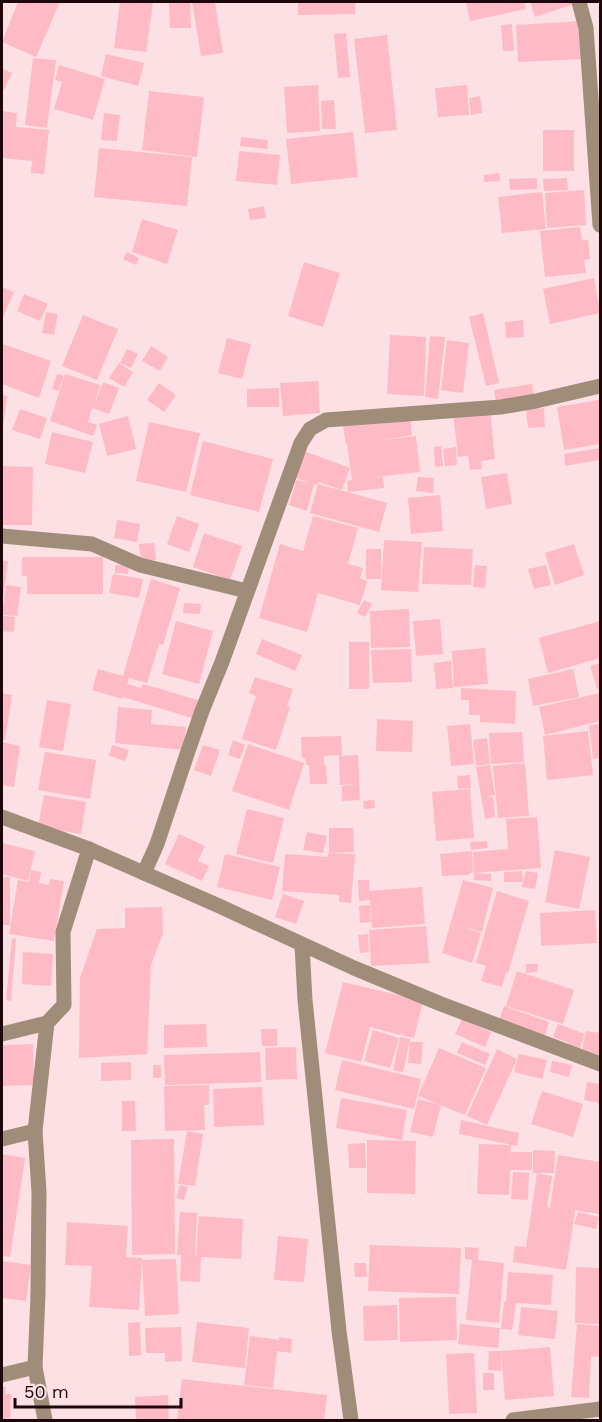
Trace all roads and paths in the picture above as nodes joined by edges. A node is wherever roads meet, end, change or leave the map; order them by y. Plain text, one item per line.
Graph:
1 (579, 2) edge
2 (600, 225) edge
3 (600, 386) edge
4 (2, 536) edge
5 (247, 591) junction
6 (2, 817) edge
7 (89, 849) junction
8 (144, 873) junction
9 (302, 945) junction
10 (47, 1023) junction
11 (2, 1034) edge
12 (600, 1064) edge
13 (35, 1131) junction
14 (2, 1139) edge
15 (35, 1367) junction
16 (2, 1375) edge
17 (600, 1409) edge
18 (45, 1420) edge
19 (351, 1420) edge
20 (513, 1420) edge

1 - 2 street
3 - 5 street
4 - 5 street
5 - 8 street
6 - 7 street
7 - 8 street
7 - 10 street
8 - 9 street
9 - 12 street
9 - 19 street
10 - 11 street
10 - 13 street
13 - 14 street
13 - 15 street
15 - 16 street
15 - 18 street
17 - 20 street

